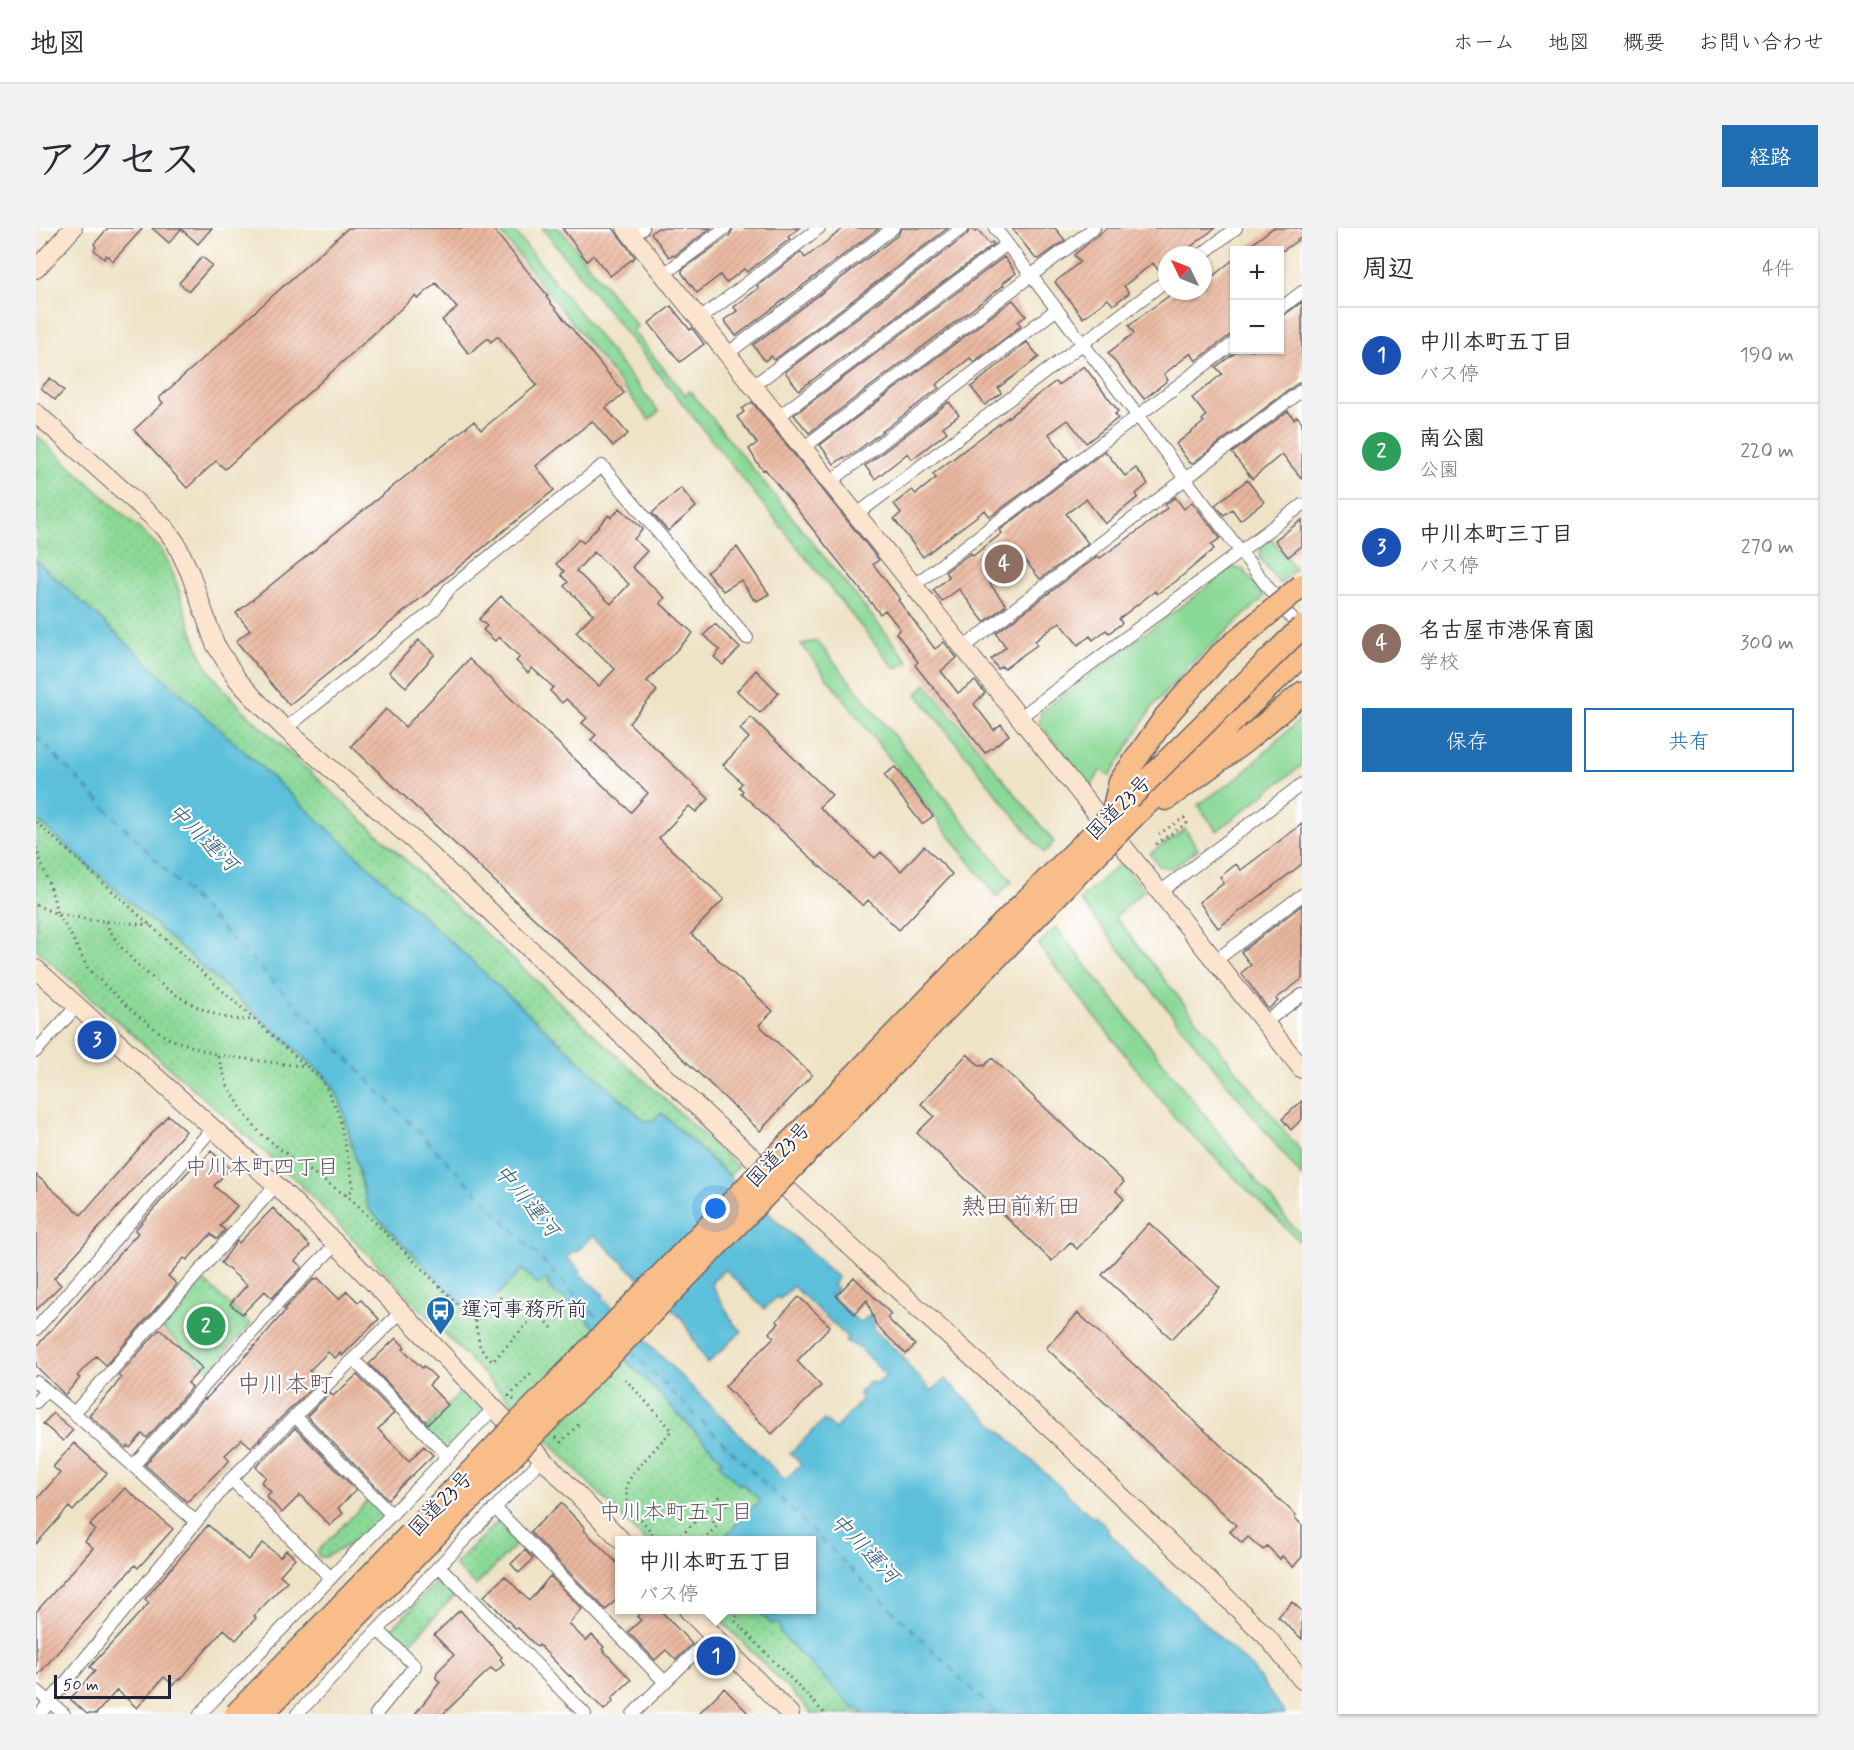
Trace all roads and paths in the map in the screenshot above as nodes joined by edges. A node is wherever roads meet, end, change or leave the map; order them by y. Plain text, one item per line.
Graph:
1 (73, 228) edge
2 (725, 228) edge
3 (819, 228) edge
4 (893, 228) edge
5 (962, 228) edge
6 (995, 228) edge
7 (1094, 228) edge
8 (1236, 228) edge
9 (634, 230) edge
10 (1007, 244) junction
11 (1212, 247) edge
12 (36, 269) edge
13 (664, 274) junction
14 (1032, 276) junction
15 (1158, 287) edge
16 (1302, 292) edge
17 (1284, 306) edge
18 (1057, 309) junction
19 (699, 319) junction
20 (1083, 344) junction
21 (1230, 346) edge
22 (727, 354) junction
23 (753, 386) junction
24 (1302, 390) edge
25 (36, 413) edge
26 (1138, 416) junction
27 (778, 417) junction
28 (803, 448) junction
29 (1186, 479) junction
30 (830, 482) junction
31 (1302, 505) edge
32 (856, 515) junction
33 (1241, 551) junction
34 (1302, 585) edge
35 (914, 586) junction
36 (1302, 627) edge
37 (1302, 632) edge
38 (747, 638) dead end
39 (963, 648) junction
40 (1302, 655) edge
41 (1302, 693) edge
42 (1019, 718) junction
43 (285, 729) junction
44 (1302, 784) edge
45 (1122, 816) junction
46 (36, 822) edge
47 (1159, 834) dead end
48 (1156, 844) dead end
49 (36, 848) edge
50 (1160, 892) junction
51 (1302, 895) edge
52 (36, 905) edge
53 (57, 914) junction
54 (106, 922) junction
55 (151, 925) junction
56 (1215, 961) junction
57 (36, 969) edge
58 (1302, 995) edge
59 (77, 1006) junction
60 (254, 1019) junction
61 (1264, 1023) junction
62 (36, 1051) edge
63 (217, 1055) junction
64 (307, 1066) junction
65 (1302, 1069) edge
66 (213, 1128) junction
67 (276, 1185) junction
68 (345, 1195) junction
69 (336, 1244) junction
70 (503, 1295) dead end
71 (401, 1312) junction
72 (476, 1321) junction
73 (36, 1329) edge
74 (554, 1330) dead end
75 (353, 1359) junction
76 (533, 1371) dead end
77 (625, 1379) dead end
78 (36, 1382) edge
79 (46, 1391) junction
80 (521, 1393) dead end
81 (36, 1402) edge
82 (493, 1409) junction
83 (74, 1413) junction
84 (295, 1416) junction
85 (580, 1422) dead end
86 (564, 1430) dead end
87 (448, 1456) junction
88 (542, 1459) junction
89 (133, 1466) junction
90 (231, 1479) junction
91 (495, 1508) junction
92 (392, 1515) junction
93 (196, 1522) junction
94 (617, 1536) edge
95 (656, 1536) edge
96 (681, 1536) edge
97 (707, 1536) edge
98 (439, 1566) junction
99 (331, 1578) junction
100 (692, 1614) edge
101 (737, 1614) edge
102 (378, 1630) junction
103 (713, 1635) junction
104 (1302, 1680) edge
105 (665, 1682) junction
106 (36, 1690) edge
107 (50, 1702) junction
108 (783, 1712) edge
109 (40, 1714) edge
110 (64, 1714) edge
111 (200, 1714) edge
112 (236, 1714) edge
113 (262, 1714) edge
114 (297, 1714) edge
115 (376, 1714) edge
116 (585, 1714) edge
117 (633, 1714) edge
118 (825, 1714) edge

1 - 12 street
2 - 13 street
3 - 19 street
4 - 22 street
5 - 23 street
6 - 10 street
7 - 14 street
8 - 11 street
9 - 13 street
10 - 14 street
10 - 27 street
13 - 19 street
14 - 18 street
14 - 28 street
15 - 20 street
16 - 17 street
18 - 20 street
18 - 30 street
19 - 22 street
20 - 26 street
20 - 32 street
21 - 26 street
22 - 23 street
23 - 27 street
24 - 29 street
25 - 43 street
26 - 29 street
26 - 35 street
27 - 28 street
28 - 30 street
29 - 33 street
29 - 39 street
30 - 32 street
31 - 33 street
32 - 35 street
33 - 37 street
33 - 42 street
34 - 45 highway, bridge
35 - 39 street
36 - 45 highway, 国道23号, bridge
38 - 43 street
39 - 42 street
40 - 45 highway, 国道23号
41 - 45 highway
42 - 50 street
43 - 104 street
44 - 50 street
45 - 112 highway, 国道23号, bridge
45 - 113 highway, 国道23号, bridge
46 - 55 path
47 - 48 path
49 - 53 path
50 - 56 street
51 - 56 street
52 - 53 path
53 - 54 path
53 - 63 path
54 - 55 path
54 - 60 path
55 - 60 path
56 - 61 street
57 - 59 street
58 - 61 street
59 - 62 street
59 - 66 street
60 - 64 path
61 - 65 street
63 - 64 path
63 - 68 path
64 - 68 path
66 - 67 street
66 - 73 street
67 - 69 street
67 - 83 street
68 - 72 path
69 - 71 street
69 - 89 street
70 - 72 path
71 - 75 street
71 - 82 street
72 - 74 path
75 - 84 street
75 - 87 street
76 - 80 path
77 - 95 path
78 - 79 street
79 - 81 street
79 - 83 street
82 - 87 street
82 - 88 street
83 - 89 street
84 - 90 street
84 - 92 street
85 - 86 path
87 - 92 street
88 - 91 street
88 - 94 street
89 - 93 street
90 - 93 street
90 - 99 street
91 - 98 street
91 - 105 street
92 - 99 street
93 - 107 street
96 - 97 path
98 - 102 street
98 - 116 street
99 - 111 street
100 - 103 street
101 - 118 path
102 - 114 street
102 - 115 street
103 - 105 street
103 - 108 street
105 - 117 street
106 - 107 street
107 - 109 street
107 - 110 street

